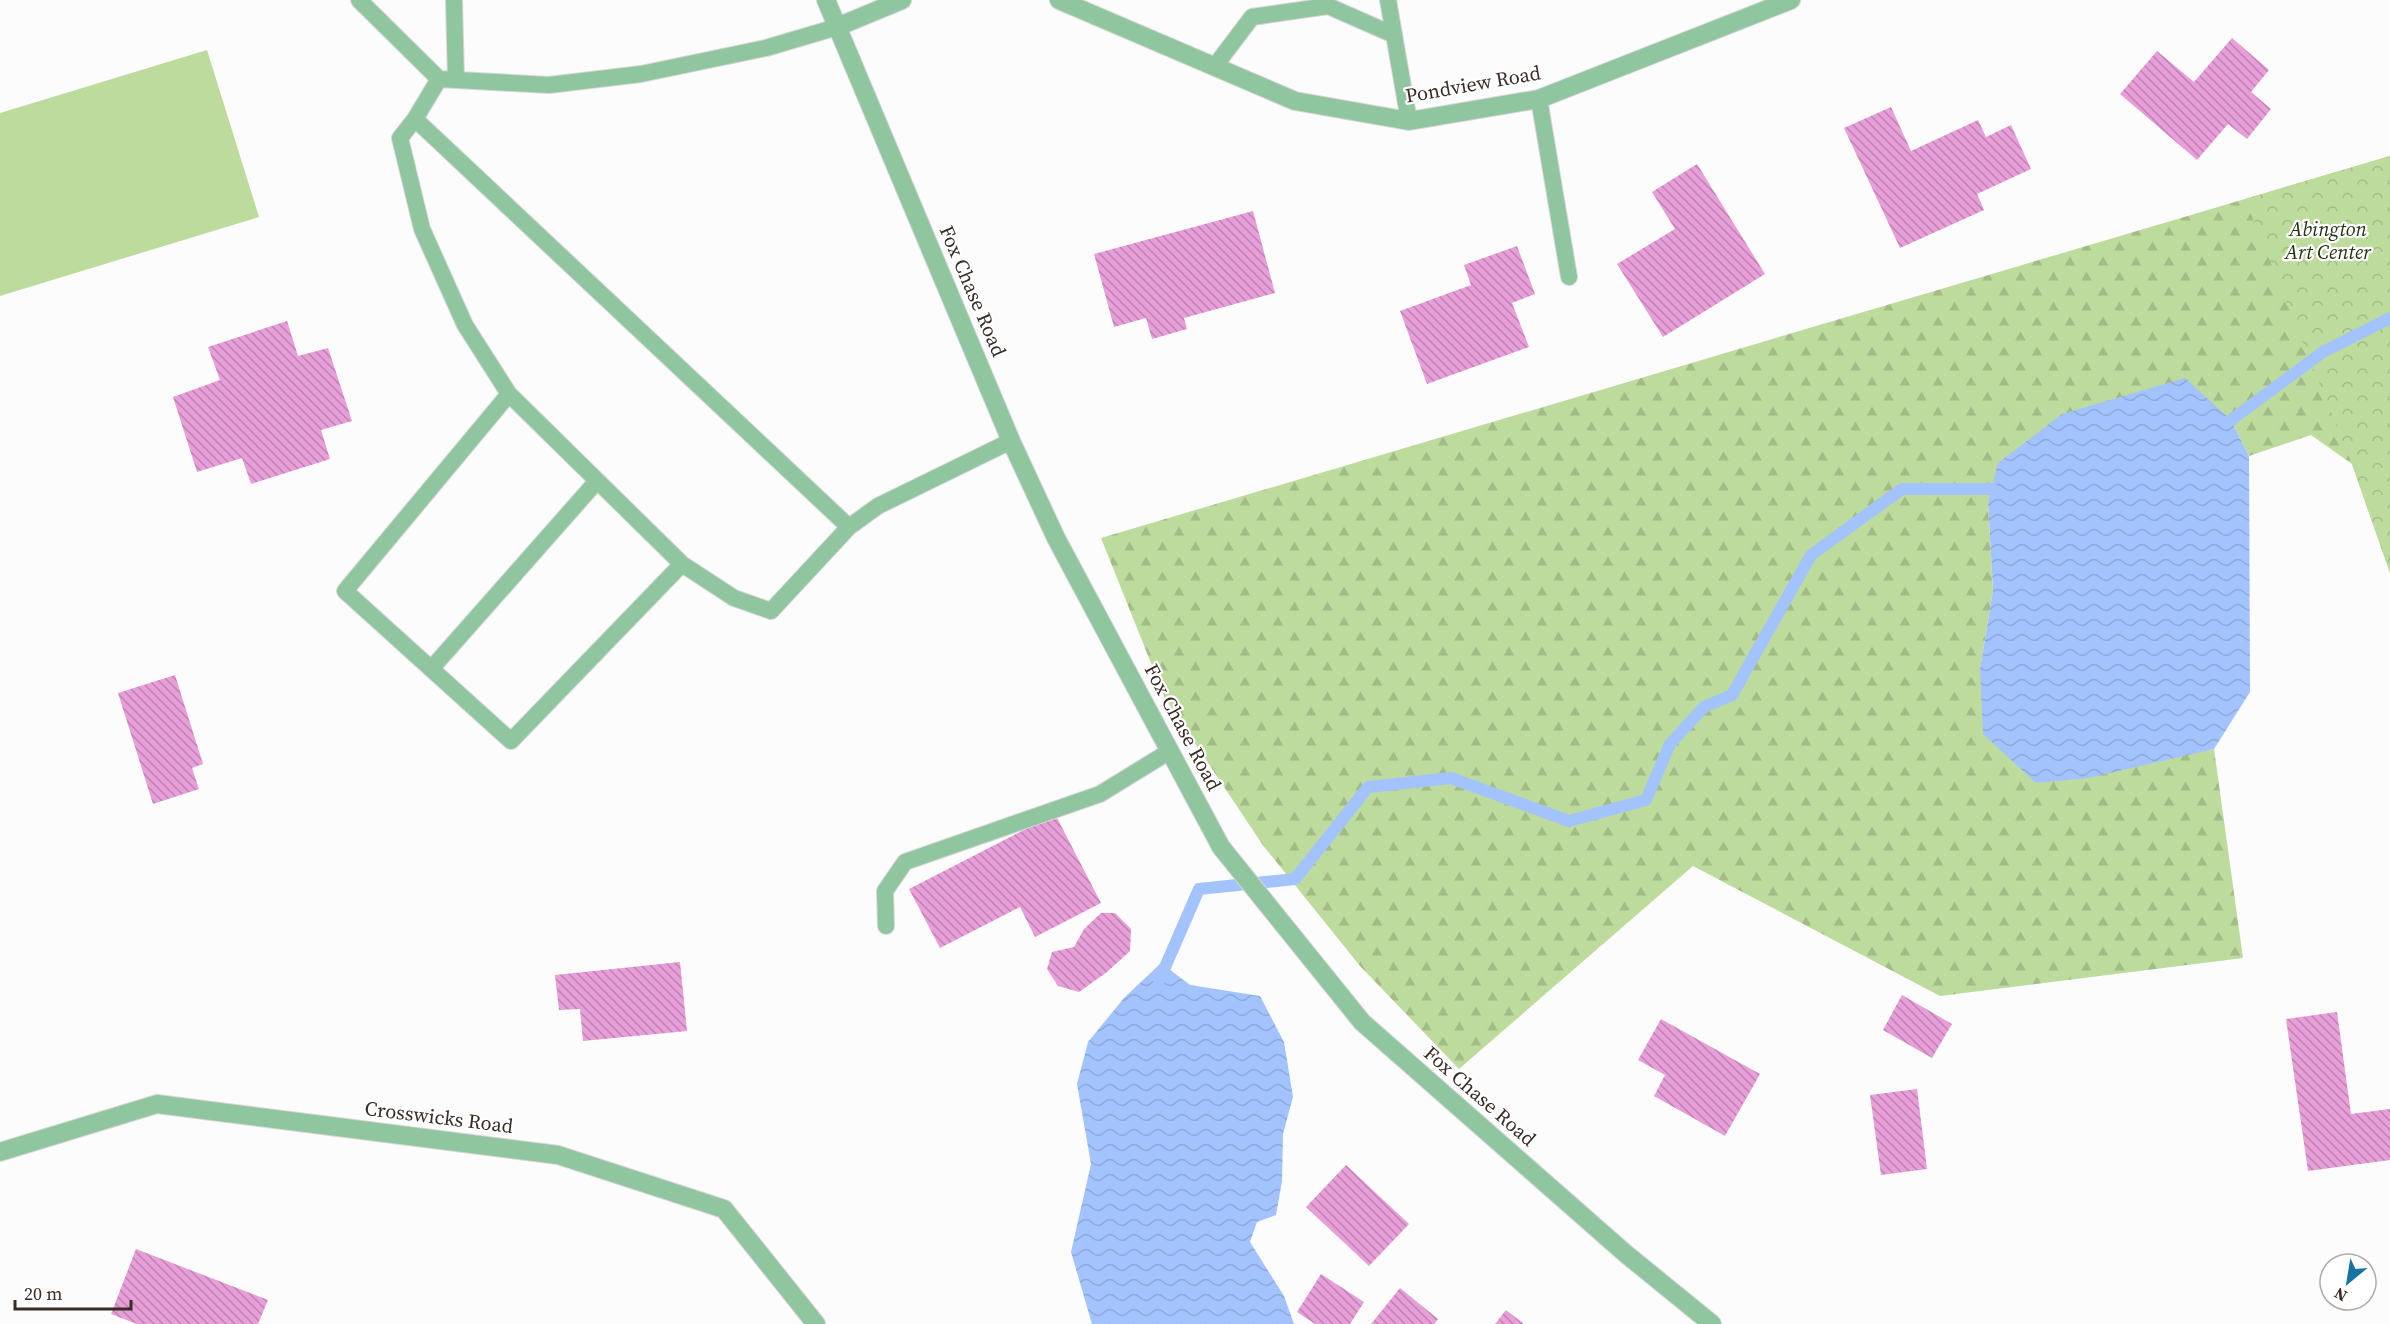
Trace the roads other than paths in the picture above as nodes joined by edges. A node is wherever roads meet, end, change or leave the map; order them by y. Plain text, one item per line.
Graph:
1 (359, 0) edge
2 (454, 0) edge
3 (826, 0) edge
4 (902, 0) edge
5 (1059, 0) edge
6 (1388, 0) edge
7 (1791, 0) edge
8 (837, 27) junction
9 (1394, 36) junction
10 (1215, 66) junction
11 (447, 79) junction
12 (1539, 99) junction
13 (415, 119) junction
14 (1409, 121) junction
15 (1569, 277) dead end
16 (509, 394) junction
17 (1011, 441) junction
18 (597, 481) junction
19 (849, 528) junction
20 (682, 564) junction
21 (431, 669) junction
22 (1170, 751) junction
23 (886, 926) dead end
24 (0, 1152) edge
25 (816, 1324) edge
26 (1712, 1324) edge

1 - 11 lane
2 - 11 lane
3 - 8 street, Fox Chase Road
4 - 8 street
5 - 10 street, Pondview Road
6 - 9 lane
7 - 12 street, Pondview Road
8 - 11 lane
8 - 17 street, Fox Chase Road
9 - 10 lane
9 - 14 lane
10 - 14 street, Pondview Road
11 - 13 lane
12 - 14 street, Pondview Road
12 - 15 lane
13 - 16 lane
13 - 19 lane
16 - 18 lane
16 - 21 lane
17 - 19 lane
17 - 22 street, Fox Chase Road
18 - 20 lane
18 - 21 lane
19 - 20 lane
20 - 21 lane
22 - 23 lane
22 - 26 street, Fox Chase Road
24 - 25 street, Crosswicks Road

